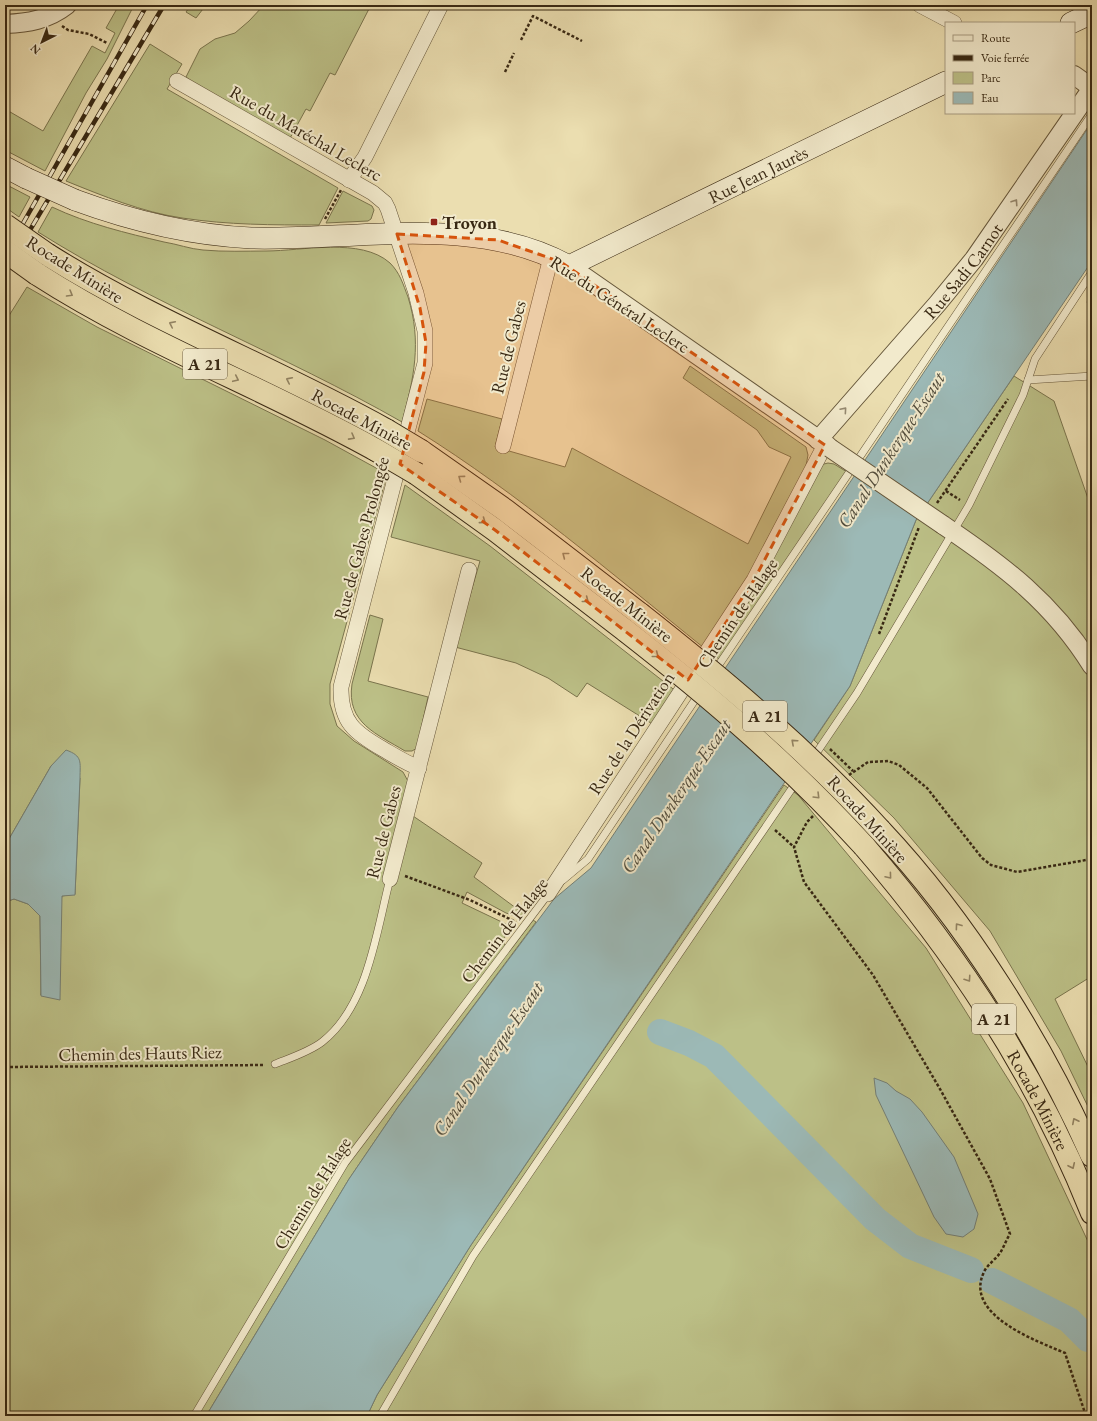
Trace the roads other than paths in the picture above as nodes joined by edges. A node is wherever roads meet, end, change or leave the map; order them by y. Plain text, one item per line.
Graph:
1 (441, 5) edge
2 (920, 5) edge
3 (60, 10) edge
4 (1092, 13) edge
5 (952, 22) edge
6 (1073, 22) edge
7 (5, 24) edge
8 (1075, 76) edge
9 (177, 82) dead end
10 (945, 82) edge
11 (1092, 88) edge
12 (1075, 113) edge
13 (1074, 114) edge
14 (1092, 114) edge
15 (5, 167) edge
16 (349, 180) junction
17 (5, 225) edge
18 (397, 234) junction
19 (5, 251) edge
20 (560, 262) junction
21 (1092, 272) edge
22 (1092, 376) edge
23 (1028, 380) junction
24 (824, 444) junction
25 (503, 446) dead end
26 (948, 528) junction
27 (469, 570) dead end
28 (1092, 666) edge
29 (709, 680) dead end
30 (704, 687) dead end
31 (419, 768) junction
32 (391, 875) joint
33 (548, 894) junction
34 (275, 1064) road end
35 (1092, 1156) edge
36 (1092, 1212) edge
37 (194, 1416) edge
38 (380, 1416) edge

1 - 16 street
2 - 5 street
3 - 7 street
4 - 6 main road
8 - 11 street
9 - 16 street, Rue du Maréchal Leclerc
10 - 20 main road, Rue Jean Jaurès
12 -> 11 street, Rue Sadi Carnot
24 -> 13 street, Rue Sadi Carnot
14 - 29 lane, Chemin de Halage
15 - 18 main road, Rue du Général Leclerc, bridge
16 - 18 street, Rue du Maréchal Leclerc
35 -> 17 highway, Rocade Minière / A 21, bridge
18 - 20 main road, Rue du Général Leclerc
18 - 31 street, Rue de Gabes Prolongée
19 -> 36 highway, Rocade Minière / A 21, bridge
20 - 24 street, Rue du Général Leclerc
20 - 25 street, Rue de Gabes
21 - 23 lane
22 - 23 lane
23 - 26 lane
24 - 26 street, Rue du Général Leclerc, bridge
24 - 33 street, Rue de la Dérivation
26 - 28 street, Rue du Général Leclerc
26 - 38 lane
27 - 31 street, Rue de Gabes
30 - 33 lane, Chemin de Halage
31 - 32 street, Rue de Gabes
32 - 34 lane, Rue de Gabes
33 - 37 lane, Chemin de Halage

